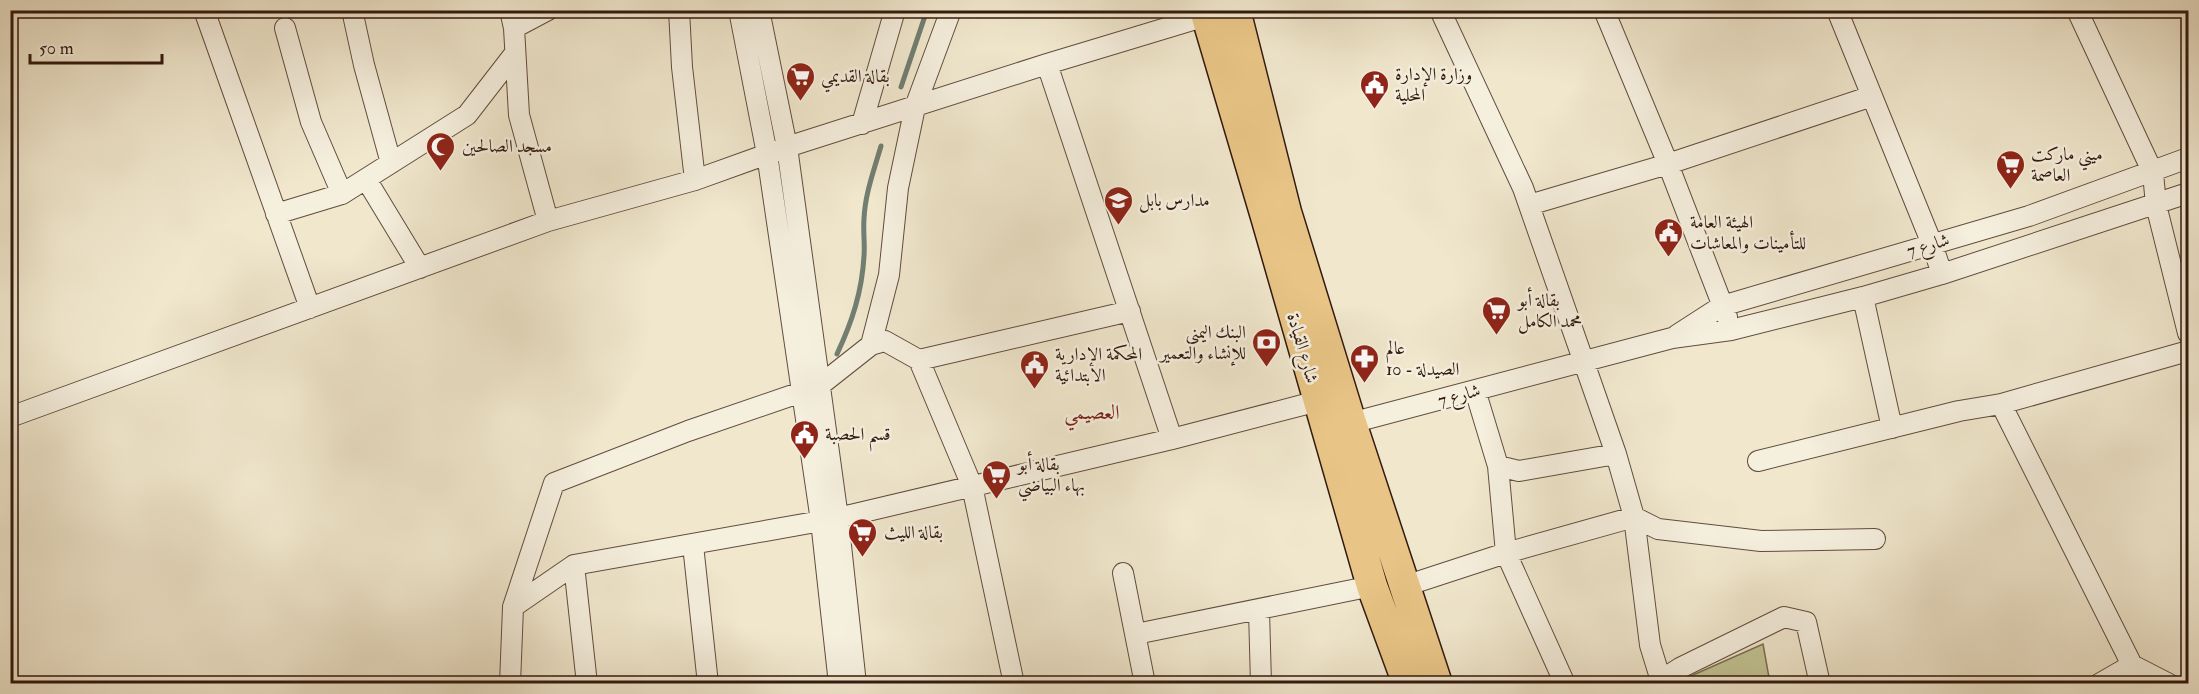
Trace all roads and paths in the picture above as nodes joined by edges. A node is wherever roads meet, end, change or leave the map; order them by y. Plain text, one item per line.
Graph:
1 (204, 10) edge
2 (352, 10) edge
3 (548, 10) edge
4 (679, 10) edge
5 (739, 10) edge
6 (759, 10) edge
7 (895, 10) edge
8 (951, 10) edge
9 (1440, 10) edge
10 (1604, 10) edge
11 (1837, 10) edge
12 (2077, 10) edge
13 (1238, 11) edge
14 (1205, 13) edge
15 (512, 19) edge
16 (285, 28) dead end
17 (515, 53) junction
18 (1047, 64) junction
19 (1872, 96) junction
20 (915, 107) junction
21 (862, 124) junction
22 (787, 147) junction
23 (767, 154) junction
24 (2188, 158) edge
25 (391, 163) junction
26 (1668, 164) junction
27 (2153, 173) junction
28 (366, 179) junction
29 (695, 180) junction
30 (2188, 193) edge
31 (342, 194) junction
32 (1529, 204) junction
33 (2156, 205) junction
34 (276, 214) junction
35 (548, 220) junction
36 (1932, 244) junction
37 (420, 267) junction
38 (1942, 274) junction
39 (1863, 297) junction
40 (1722, 306) junction
41 (310, 308) junction
42 (1130, 311) junction
43 (1731, 330) junction
44 (2188, 333) edge
45 (1672, 338) junction
46 (871, 345) junction
47 (2188, 351) edge
48 (919, 360) junction
49 (1584, 362) junction
50 (810, 389) junction
51 (1475, 390) junction
52 (1318, 400) junction
53 (2001, 404) junction
54 (10, 417) edge
55 (1351, 423) junction
56 (1892, 428) junction
57 (1172, 439) junction
58 (1616, 454) junction
59 (1758, 461) dead end
60 (1498, 466) junction
61 (972, 486) junction
62 (1634, 517) junction
63 (830, 520) junction
64 (1875, 539) dead end
65 (693, 545) junction
66 (1506, 553) junction
67 (574, 565) junction
68 (1123, 573) dead end
69 (1372, 586) junction
70 (1405, 586) junction
71 (513, 608) junction
72 (1259, 610) junction
73 (1136, 634) junction
74 (2132, 666) junction
75 (1659, 682) edge
76 (510, 684) edge
77 (587, 684) edge
78 (708, 684) edge
79 (839, 684) edge
80 (856, 684) edge
81 (1014, 684) edge
82 (1145, 684) edge
83 (1261, 684) edge
84 (1408, 684) edge
85 (1437, 684) edge
86 (1565, 684) edge
87 (1820, 684) edge
88 (2099, 684) edge
89 (2169, 684) edge

1 - 34 street
2 - 25 street
3 - 15 street
4 - 29 street
5 - 23 street
6 - 22 street
7 - 21 street
8 - 20 street
9 - 32 street
10 - 26 street
11 - 19 street
12 - 27 street
13 - 55 main road, شارع القيادة
14 - 18 street
14 - 52 main road, شارع القيادة
15 - 17 street
16 - 31 street
17 - 25 street
17 - 35 street
18 - 20 street
18 - 42 street
19 - 26 street
19 - 36 street
20 - 21 street
20 - 46 street
21 - 22 street
22 - 23 street
22 - 50 street
23 - 29 street
23 - 50 street
24 - 27 street, شارع 7
25 - 28 street
26 - 32 street
26 - 40 street
27 - 33 street
27 - 36 street, شارع 7
28 - 31 street
28 - 37 street
29 - 35 street
30 - 33 street, شارع 7
31 - 34 street
32 - 49 street
33 - 38 street, شارع 7
33 - 44 street
34 - 41 street
35 - 37 street
36 - 38 street
36 - 40 street, شارع 7
37 - 41 street
38 - 39 street, شارع 7
39 - 43 street, شارع 7
39 - 56 street
40 - 43 street
40 - 45 street, شارع 7
41 - 54 street
42 - 48 street
42 - 57 street
43 - 45 street, شارع 7
45 - 49 street, شارع 7
46 - 48 street
46 - 50 street
47 - 53 street
48 - 61 street
49 - 51 street, شارع 7
49 - 58 street
50 - 63 street
50 - 71 street
51 - 55 street, شارع 7
51 - 60 street
52 - 57 street
52 - 69 main road, شارع القيادة
53 - 56 street
53 - 74 street
55 - 70 main road, شارع القيادة
56 - 59 street
57 - 61 street
58 - 60 street
58 - 62 street
60 - 66 street
61 - 63 street
61 - 81 street
62 - 64 street
62 - 66 street
62 - 75 street
63 - 65 street
63 - 79 street
63 - 80 street
65 - 67 street
65 - 78 street
66 - 70 street
66 - 86 street
67 - 71 street
67 - 77 street
68 - 73 street
69 - 72 street
69 - 84 main road, شارع القيادة
70 - 85 main road, شارع القيادة
71 - 76 street
72 - 73 street
72 - 83 street
73 - 82 street
74 - 88 street
74 - 89 street
75 - 87 street

